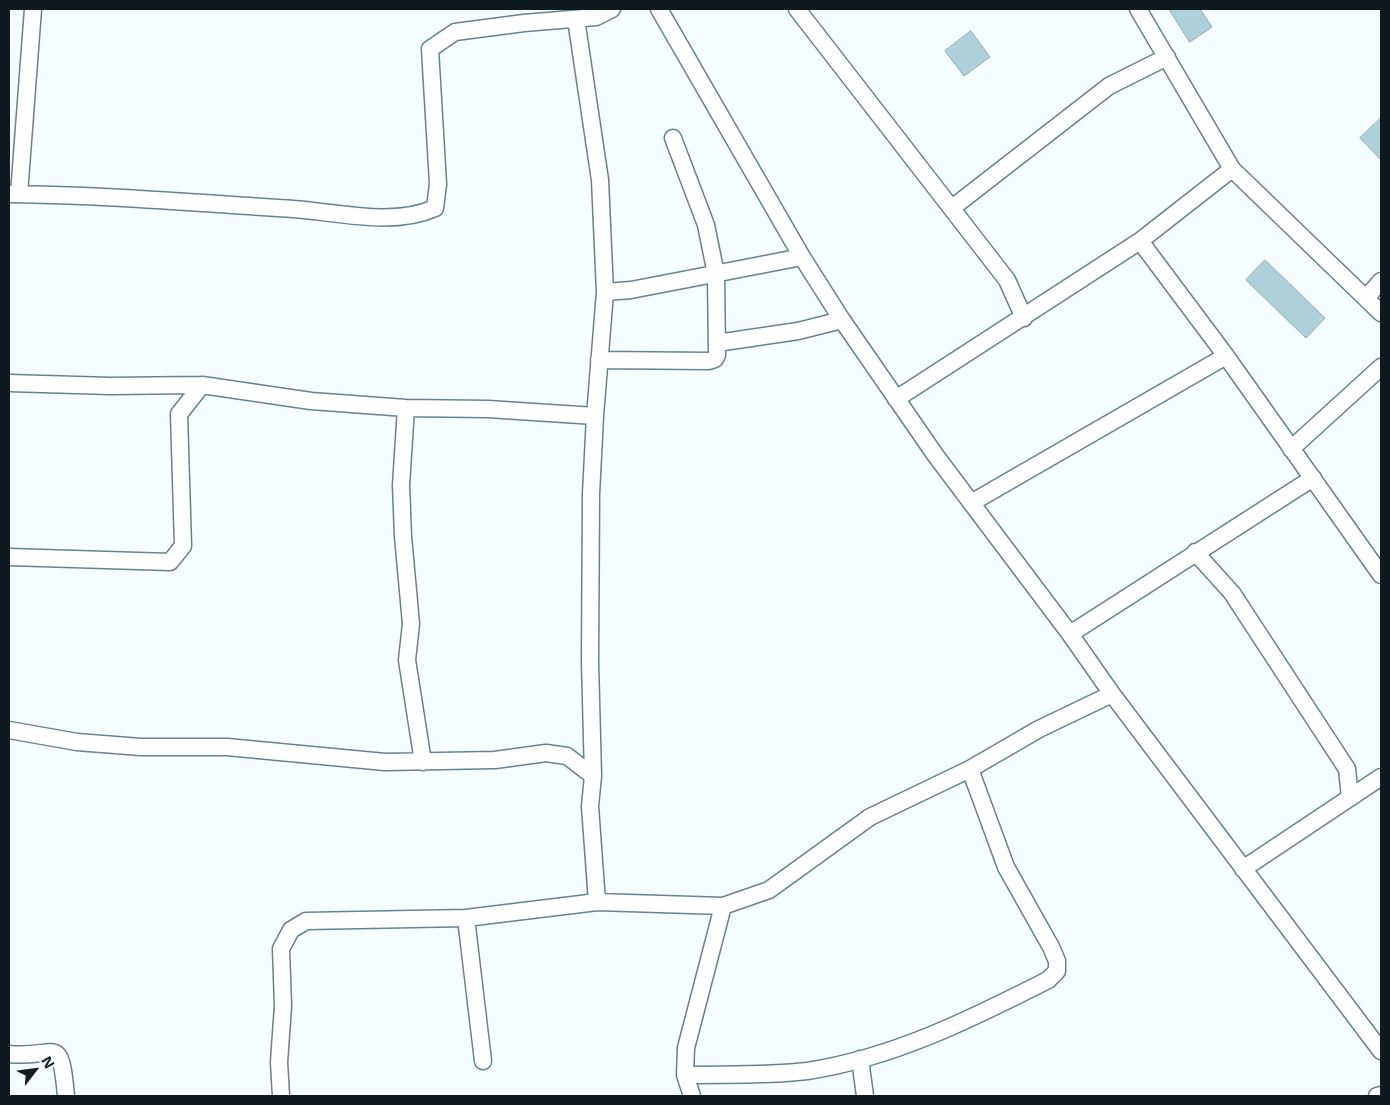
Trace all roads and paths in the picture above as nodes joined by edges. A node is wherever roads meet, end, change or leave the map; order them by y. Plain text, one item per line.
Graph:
1 (33, 9) edge
2 (612, 9) edge
3 (659, 9) edge
4 (797, 9) edge
5 (1138, 9) edge
6 (576, 19) junction
7 (1167, 57) junction
8 (672, 138) dead end
9 (1232, 169) junction
10 (14, 194) edge
11 (952, 208) junction
12 (1140, 241) junction
13 (802, 256) junction
14 (716, 274) junction
15 (1381, 281) edge
16 (605, 292) junction
17 (1366, 297) junction
18 (1381, 314) edge
19 (1024, 318) junction
20 (842, 320) junction
21 (716, 343) junction
22 (1226, 356) junction
23 (599, 360) junction
24 (1381, 367) edge
25 (9, 383) edge
26 (202, 385) junction
27 (896, 399) junction
28 (406, 408) junction
29 (595, 416) junction
30 (1291, 449) junction
31 (1313, 478) junction
32 (971, 503) junction
33 (1195, 552) junction
34 (9, 558) edge
35 (1381, 576) edge
36 (1070, 634) junction
37 (1112, 694) junction
38 (9, 730) edge
39 (423, 762) junction
40 (970, 769) junction
41 (1348, 769) junction
42 (593, 776) junction
43 (1378, 779) edge
44 (1350, 797) junction
45 (1243, 869) junction
46 (598, 902) junction
47 (723, 906) junction
48 (466, 918) junction
49 (1381, 1051) edge
50 (9, 1054) edge
51 (860, 1059) junction
52 (483, 1061) dead end
53 (685, 1075) junction
54 (1381, 1095) edge
55 (66, 1096) edge
56 (281, 1096) edge
57 (692, 1096) edge
58 (864, 1096) edge
59 (1377, 1096) edge

1 - 10 street
2 - 6 street
3 - 13 street
4 - 11 street
5 - 7 street
6 - 10 street
6 - 16 street
7 - 9 street
7 - 11 street
8 - 14 street
9 - 12 street
9 - 17 street
11 - 19 street
12 - 19 street
12 - 22 street
13 - 14 street
13 - 20 street
14 - 16 street
14 - 21 street
15 - 17 street
16 - 23 street
17 - 18 street
19 - 27 street
20 - 21 street
20 - 27 street
21 - 23 street
22 - 30 street
22 - 32 street
23 - 29 street
24 - 30 street
25 - 26 street
26 - 28 street
26 - 34 street
27 - 32 street
28 - 29 street
28 - 39 street
29 - 42 street
30 - 31 street
31 - 33 street
31 - 35 street
32 - 36 street
33 - 36 street
33 - 41 street
36 - 37 street
37 - 40 street
37 - 45 street
38 - 39 street
39 - 42 street
40 - 47 street
40 - 51 street
41 - 43 street
41 - 44 street
42 - 46 street
43 - 44 street
44 - 45 street
45 - 49 street
46 - 47 street
46 - 48 street
47 - 53 street
48 - 52 street
48 - 56 street
50 - 55 street
51 - 53 street
51 - 58 street
53 - 57 street
54 - 59 street

